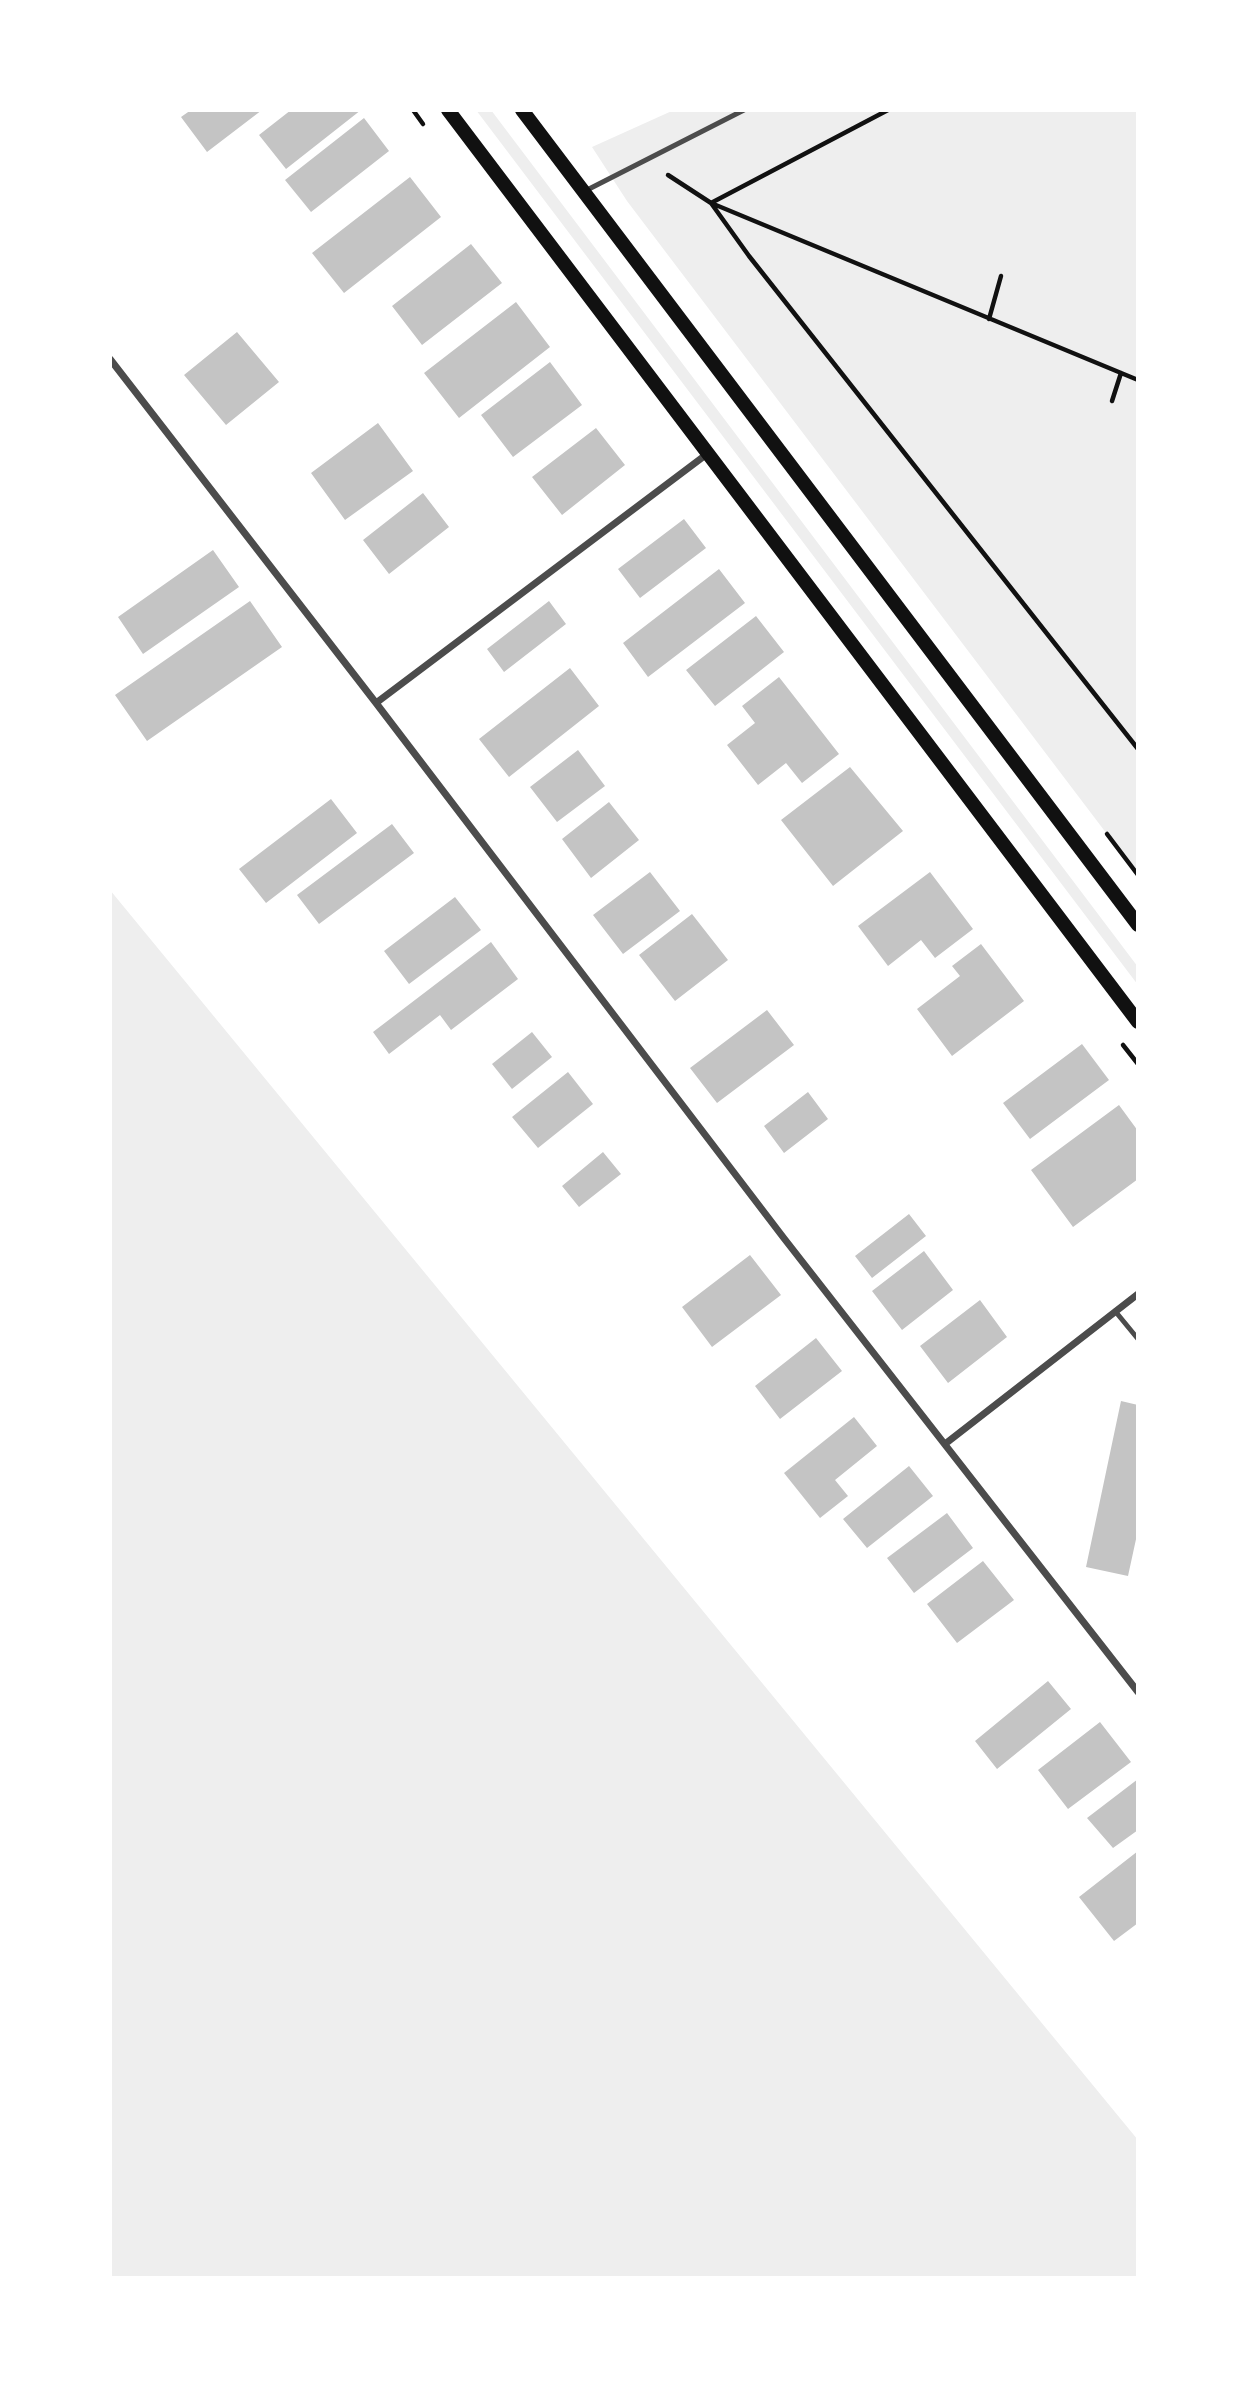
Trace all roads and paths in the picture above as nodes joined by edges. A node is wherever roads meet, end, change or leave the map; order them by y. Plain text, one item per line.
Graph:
1 (448, 110) edge
2 (522, 110) edge
3 (744, 110) edge
4 (888, 110) edge
5 (645, 162) junction
6 (583, 192) junction
7 (710, 203) junction
8 (1002, 276) dead end
9 (989, 319) junction
10 (110, 359) edge
11 (1121, 373) junction
12 (1138, 380) edge
13 (1112, 401) dead end
14 (707, 454) junction
15 (376, 703) junction
16 (1138, 738) edge
17 (1133, 743) junction
18 (1138, 749) edge
19 (1138, 925) edge
20 (1138, 1022) edge
21 (1138, 1294) edge
22 (1115, 1311) junction
23 (1138, 1339) edge
24 (945, 1444) junction
25 (1138, 1692) edge

1 - 14 main road
2 - 6 main road
3 - 5 lane
4 - 7 path
5 - 6 lane
5 - 7 path
6 - 19 main road
7 - 9 path
7 - 17 path
8 - 9 path
9 - 11 path
10 - 15 street
11 - 12 path
11 - 13 path
14 - 15 street
14 - 20 main road
15 - 24 street
16 - 17 path
17 - 18 path
21 - 22 street
22 - 23 lane
22 - 24 street
24 - 25 street

